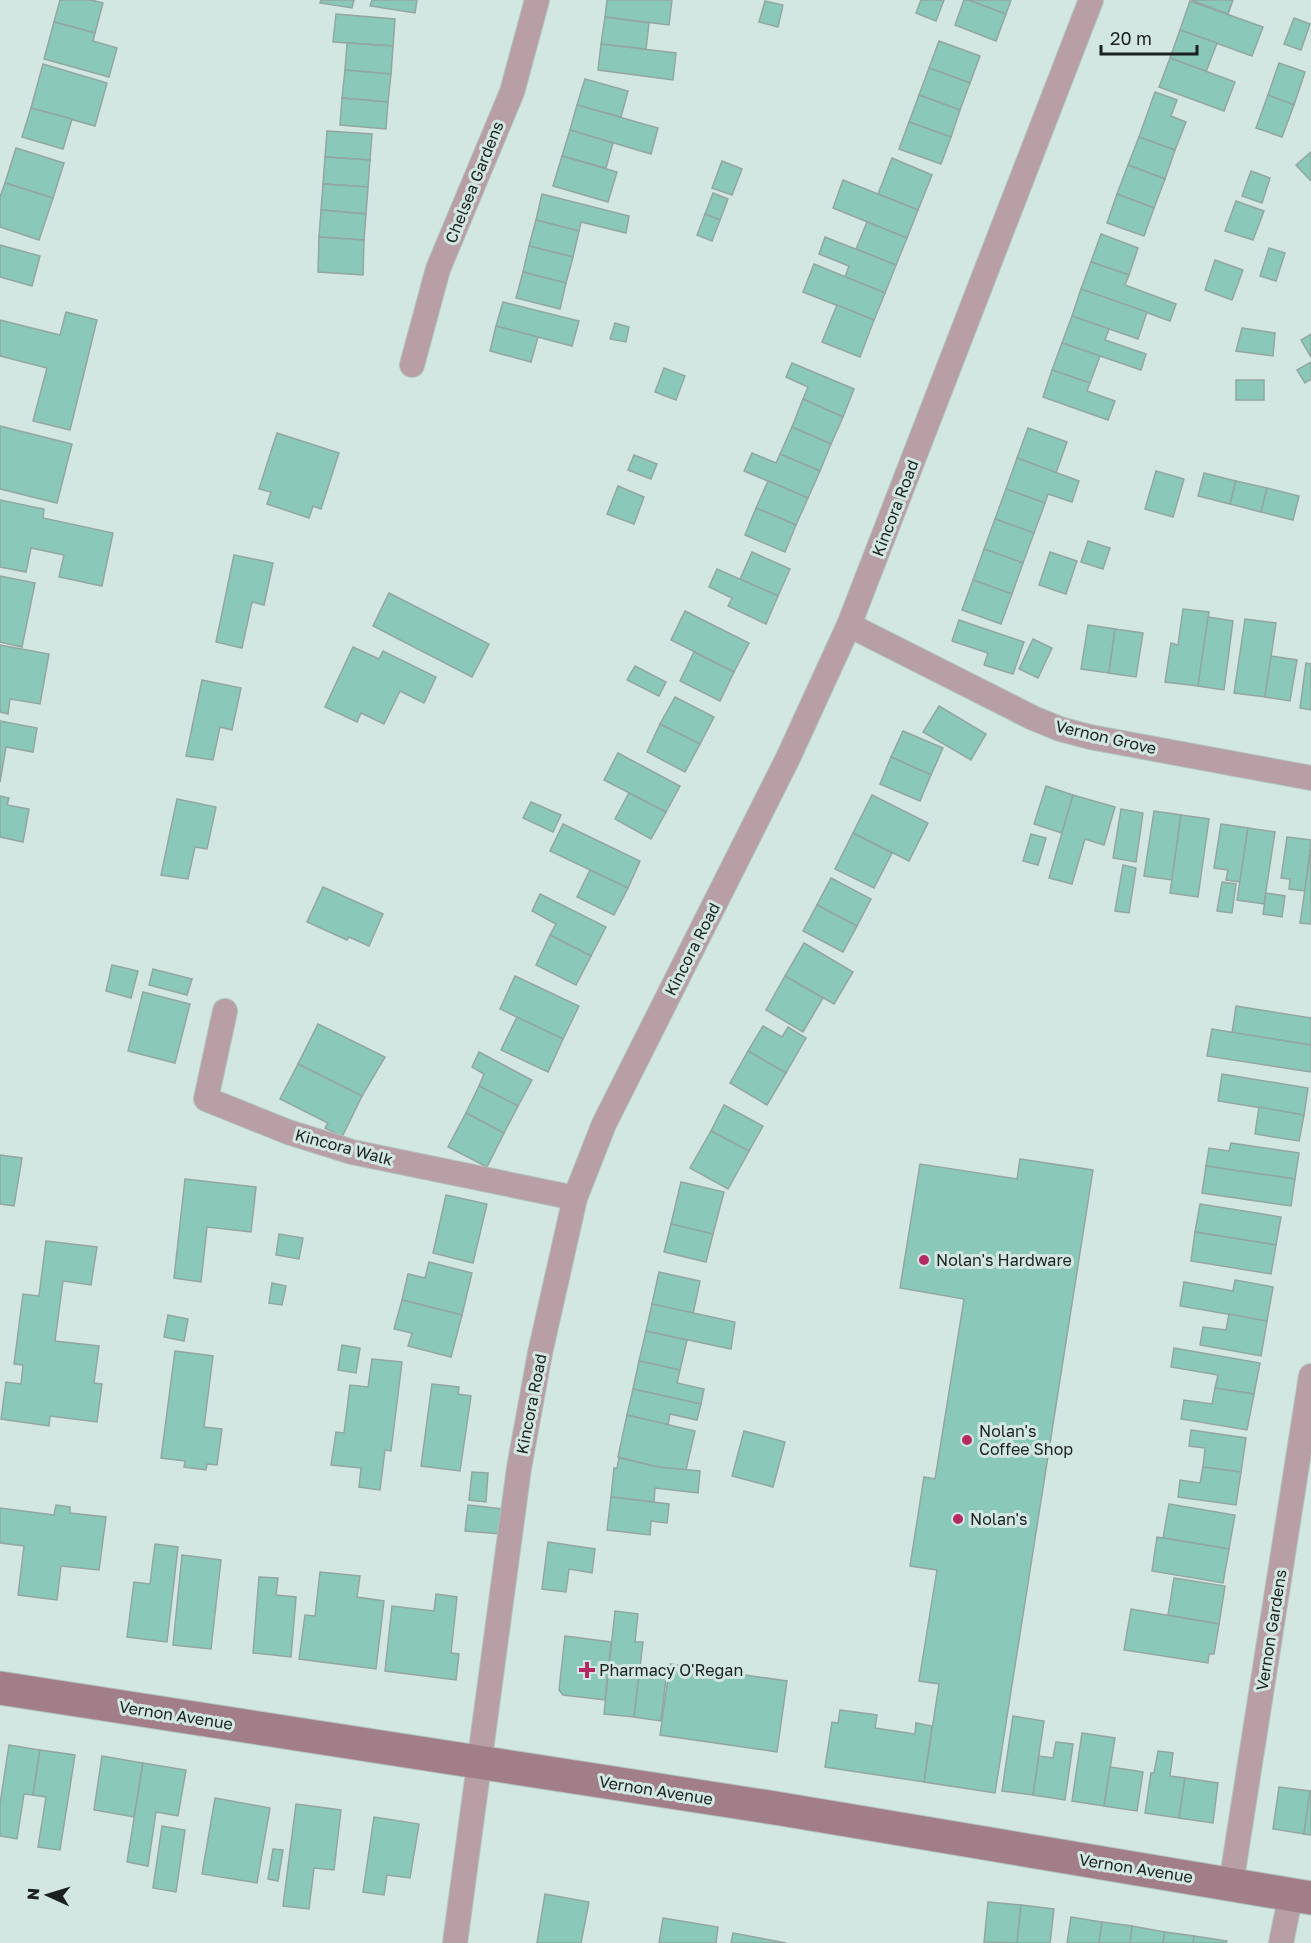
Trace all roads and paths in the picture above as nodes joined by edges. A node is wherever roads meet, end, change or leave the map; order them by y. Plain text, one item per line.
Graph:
1 (537, 0) edge
2 (1091, 0) edge
3 (412, 365) dead end
4 (849, 625) junction
5 (1311, 777) edge
6 (225, 1011) dead end
7 (575, 1198) junction
8 (1311, 1376) edge
9 (0, 1688) edge
10 (478, 1762) junction
11 (1231, 1884) junction
12 (1301, 1896) edge
13 (455, 1943) edge
14 (1281, 1943) edge

1 - 3 street, Chelsea Gardens
2 - 4 street, Kincora Road
4 - 5 street, Vernon Grove
4 - 7 street, Kincora Road
6 - 7 street, Kincora Walk
7 - 10 street, Kincora Road
8 - 11 street, Vernon Gardens
9 - 10 main road, Vernon Avenue
10 - 11 main road, Vernon Avenue
10 - 13 street, Kincora Road
11 - 12 main road, Vernon Avenue
12 - 14 street

